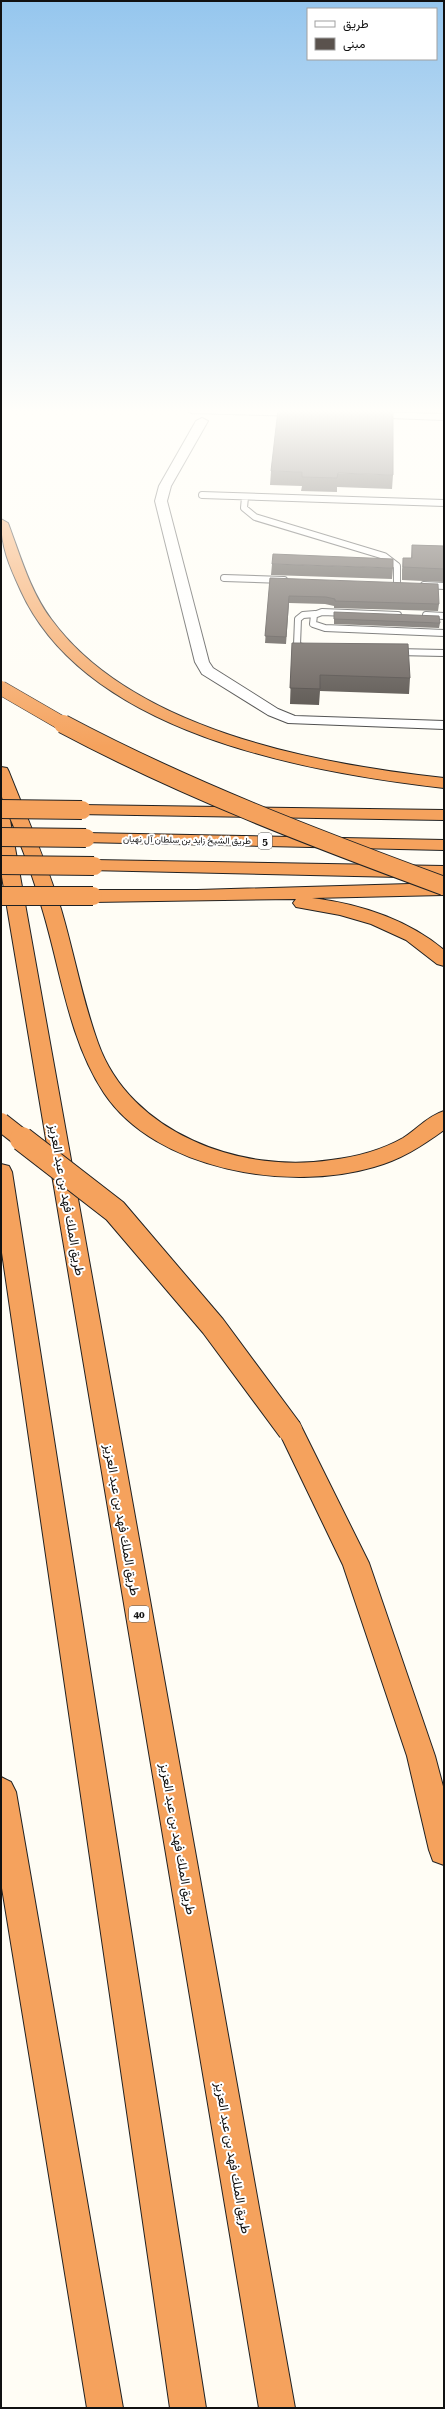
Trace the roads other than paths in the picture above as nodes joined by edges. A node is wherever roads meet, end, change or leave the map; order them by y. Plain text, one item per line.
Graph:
1 (166, 522) edge
2 (273, 522) edge
3 (1, 523) edge
4 (224, 578) dead end
5 (295, 580) edge
6 (389, 584) edge
7 (397, 584) junction
8 (405, 584) edge
9 (413, 584) edge
10 (444, 586) edge
11 (315, 614) junction
12 (404, 615) edge
13 (420, 615) edge
14 (444, 616) edge
15 (444, 633) edge
16 (315, 649) edge
17 (391, 652) edge
18 (444, 653) edge
19 (1, 688) edge
20 (444, 724) edge
21 (1, 772) edge
22 (444, 782) edge
23 (1, 809) edge
24 (444, 815) edge
25 (1, 820) edge
26 (1, 837) edge
27 (444, 845) edge
28 (1, 865) edge
29 (444, 872) edge
30 (444, 887) edge
31 (1, 896) edge
32 (197, 896) junction
33 (444, 960) edge
34 (444, 1119) edge
35 (1, 1122) edge
36 (1, 1172) edge
37 (1, 1792) edge
38 (444, 1850) edge
39 (105, 2408) edge
40 (188, 2408) edge
41 (277, 2408) edge

1 - 20 street
2 - 7 lane
3 - 22 highway
4 - 5 lane
6 - 7 lane
7 - 8 lane
9 - 10 lane
11 - 12 lane
11 - 15 lane
11 - 16 lane
13 - 14 lane
17 - 18 lane
19 - 30 highway, bridge
21 - 34 highway
23 - 24 highway, bridge
25 - 41 highway, طريق الملك فهد بن عبد العزيز / 40
26 - 27 highway, طريق الشيخ زايد بن سلطان آل نهيان / 5, bridge
28 - 29 highway, bridge
30 - 32 highway
31 - 32 highway, bridge
32 - 33 highway
35 - 38 highway, bridge
36 - 40 highway
37 - 39 highway

